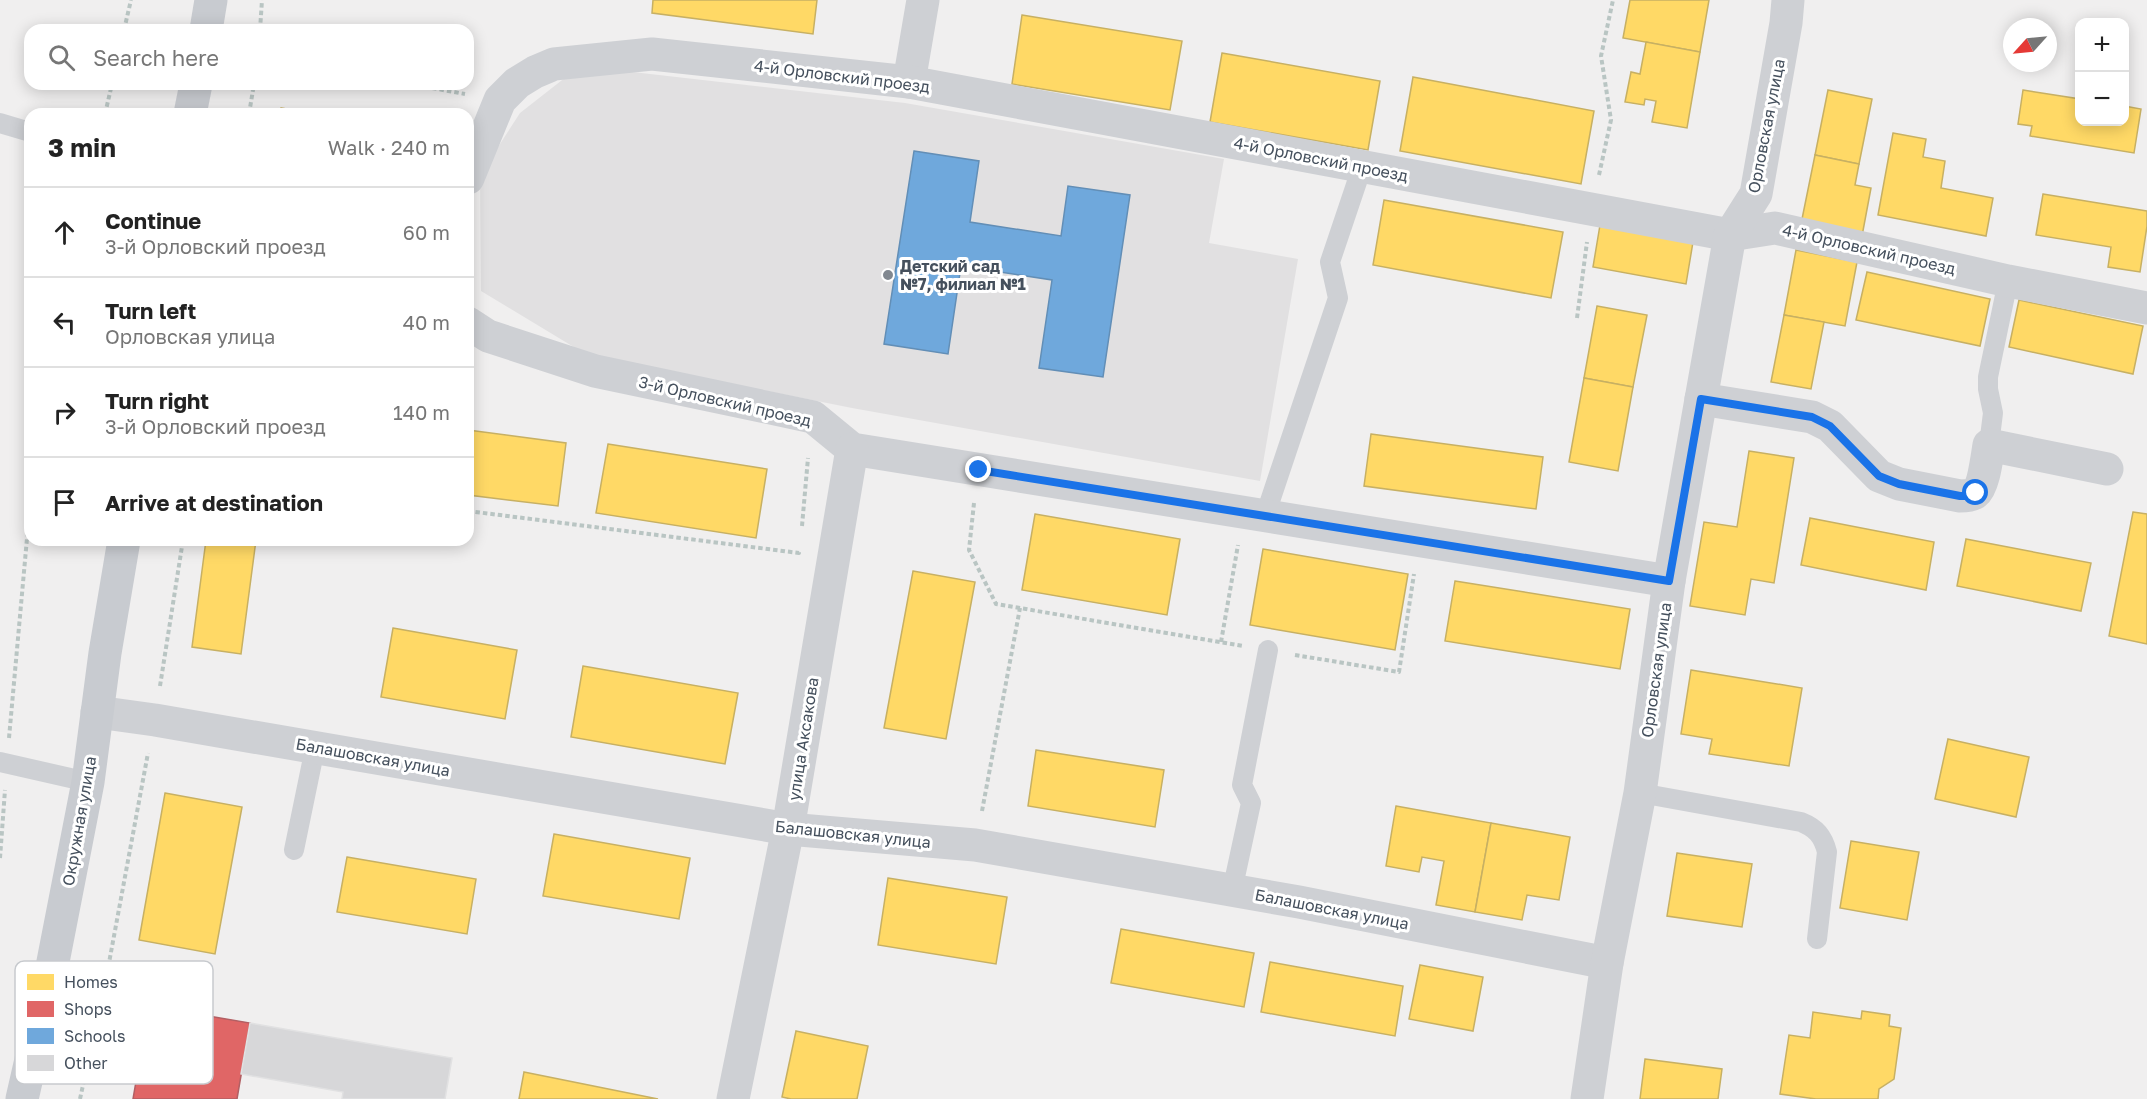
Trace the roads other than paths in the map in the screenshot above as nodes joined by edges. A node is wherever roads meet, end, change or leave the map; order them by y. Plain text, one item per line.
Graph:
1 (211, 0) edge
2 (923, 0) edge
3 (1788, 0) edge
4 (207, 24) edge
5 (909, 82) junction
6 (195, 90) edge
7 (191, 108) edge
8 (0, 123) edge
9 (24, 130) edge
10 (474, 163) edge
11 (1362, 166) junction
12 (1730, 235) junction
13 (2008, 281) junction
14 (2147, 308) edge
15 (478, 329) edge
16 (1701, 399) junction
17 (1989, 445) junction
18 (852, 449) junction
19 (2107, 469) dead end
20 (1254, 514) junction
21 (123, 546) edge
22 (1669, 581) junction
23 (1268, 650) road end
24 (98, 712) junction
25 (315, 747) junction
26 (3, 764) edge
27 (88, 782) junction
28 (1640, 793) junction
29 (788, 829) junction
30 (294, 850) dead end
31 (1232, 891) junction
32 (1817, 939) dead end
33 (53, 961) edge
34 (1607, 963) junction
35 (25, 1084) edge
36 (22, 1099) edge
37 (733, 1099) edge
38 (1587, 1099) edge

1 - 4 main road
2 - 5 street
3 - 12 street, Орловская улица
5 - 10 street, 4-й Орловский проезд
5 - 11 street, 4-й Орловский проезд
6 - 7 main road
8 - 9 lane
11 - 12 street, 4-й Орловский проезд
11 - 20 lane
12 - 13 street, 4-й Орловский проезд
12 - 16 street, Орловская улица
13 - 14 street, 4-й Орловский проезд
13 - 17 lane
15 - 18 street, 3-й Орловский проезд
16 - 17 street
16 - 22 street, Орловская улица
17 - 19 street
18 - 20 street, 3-й Орловский проезд
18 - 29 street, улица Аксакова
20 - 22 street, 3-й Орловский проезд
21 - 24 main road, Окружная улица
22 - 28 street, Орловская улица
23 - 31 lane
24 - 25 street, Балашовская улица
24 - 27 main road, Окружная улица
25 - 29 street, Балашовская улица
25 - 30 lane
26 - 27 lane
27 - 33 main road, Окружная улица
28 - 32 lane
28 - 34 street, Орловская улица
29 - 31 street, Балашовская улица
29 - 37 street, улица Аксакова
31 - 34 street, Балашовская улица
34 - 38 street, Орловская улица
35 - 36 main road, Окружная улица

